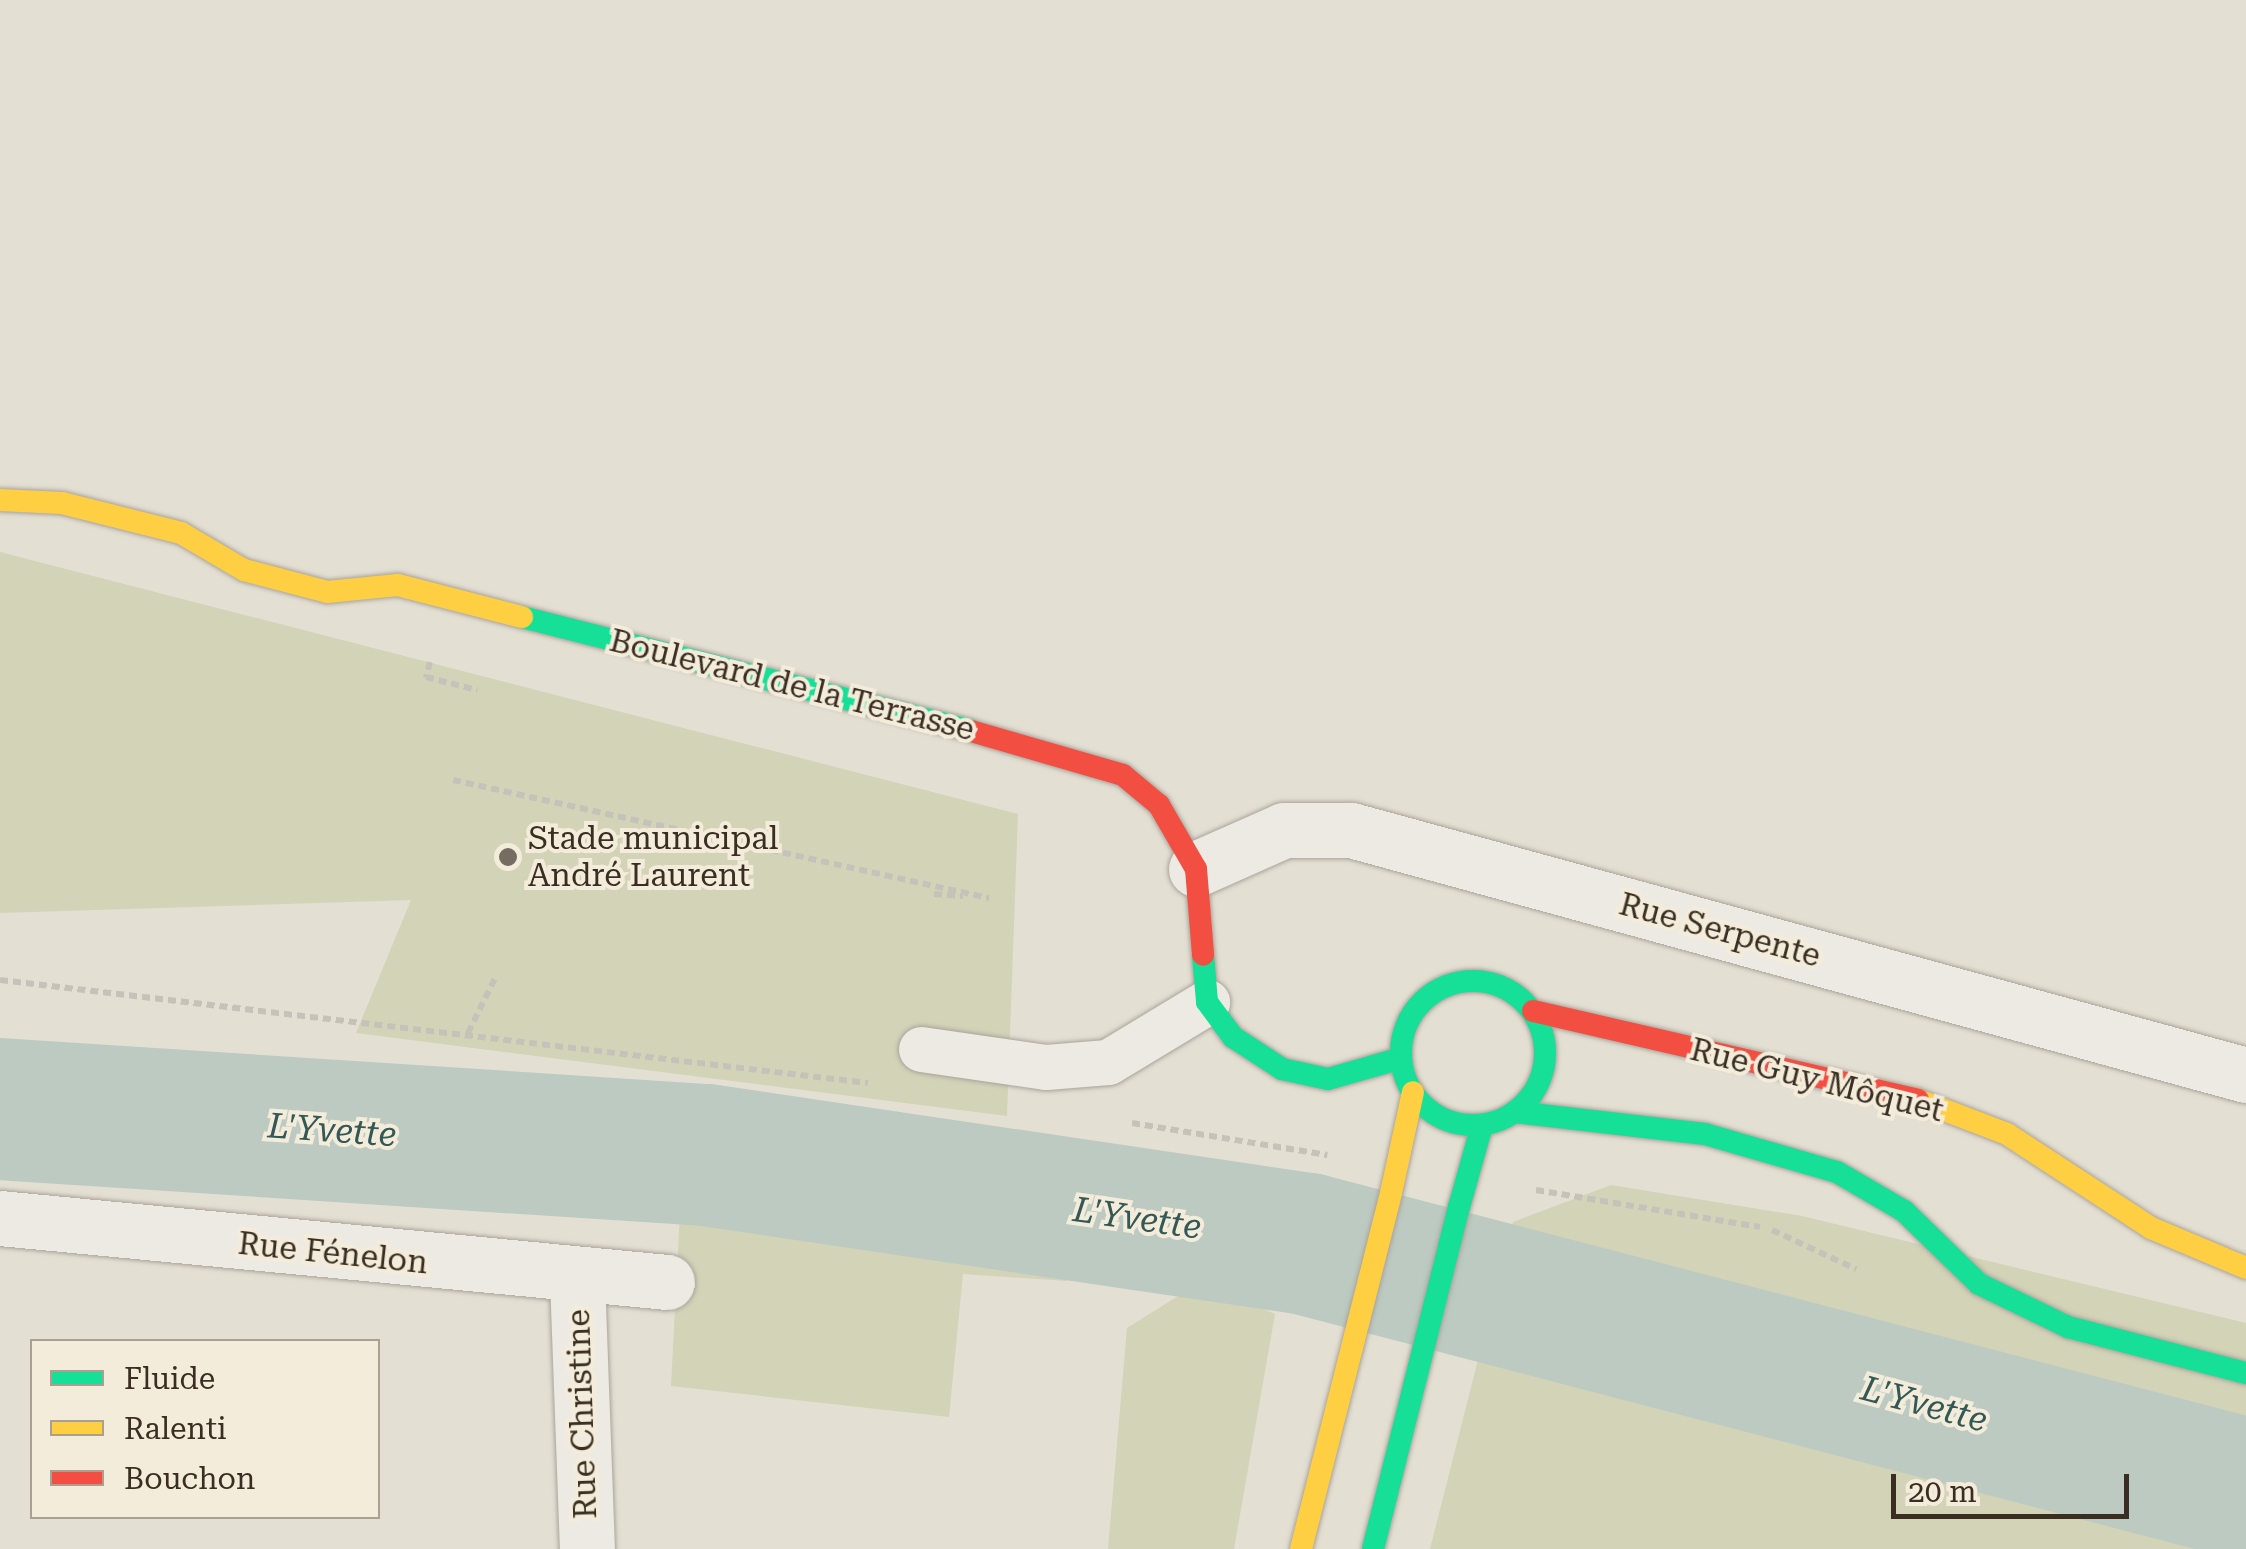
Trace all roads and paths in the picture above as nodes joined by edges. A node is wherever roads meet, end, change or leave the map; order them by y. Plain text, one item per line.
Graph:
1 (0, 500) edge
2 (426, 677) dead end
3 (477, 690) dead end
4 (453, 780) dead end
5 (1196, 869) junction
6 (934, 894) dead end
7 (496, 976) dead end
8 (0, 980) edge
9 (1206, 1002) junction
10 (1533, 1011) junction
11 (922, 1049) dead end
12 (1401, 1058) junction
13 (2246, 1075) edge
14 (1412, 1092) junction
15 (1515, 1112) junction
16 (1482, 1125) junction
17 (0, 1218) edge
18 (2246, 1268) edge
19 (576, 1278) junction
20 (667, 1282) dead end
21 (2246, 1373) edge
22 (587, 1549) edge
23 (1301, 1549) edge
24 (1372, 1549) edge

1 - 5 main road, Boulevard de la Terrasse
2 - 3 path
4 - 6 path
5 - 9 main road, Boulevard de la Terrasse
5 - 13 street, Rue Serpente
7 - 8 path
9 - 11 lane
9 - 12 main road
10 - 12 main road
10 - 15 main road
10 - 18 main road, Rue Guy Môquet
12 - 14 main road
14 - 16 main road
14 - 23 main road
15 - 16 main road
15 - 21 main road
16 - 24 main road
17 - 19 street, Rue Fénelon
19 - 20 street, Rue Fénelon
19 - 22 street, Rue Christine

